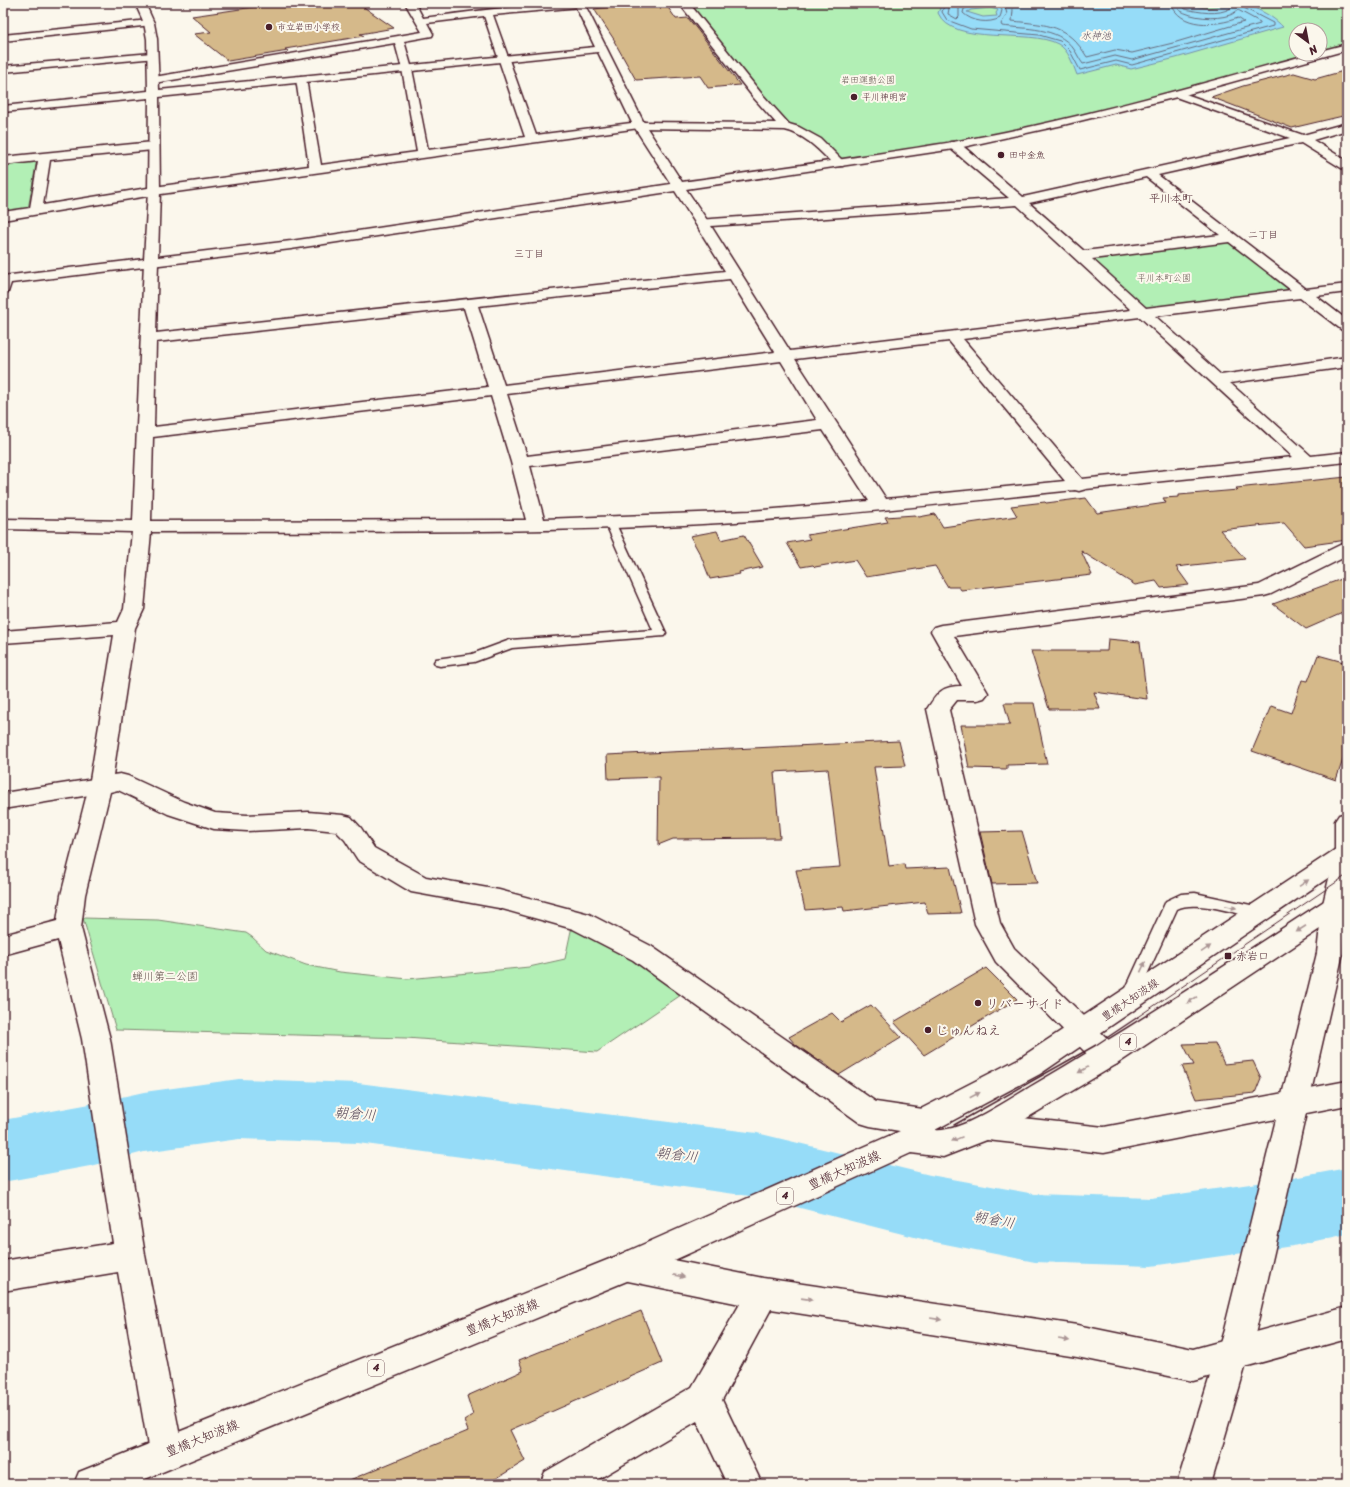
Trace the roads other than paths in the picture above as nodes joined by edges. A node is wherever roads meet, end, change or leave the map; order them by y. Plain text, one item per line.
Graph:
1 (140, 3) edge
2 (410, 3) edge
3 (684, 3) edge
4 (580, 4) edge
5 (488, 13) junction
6 (420, 21) junction
7 (149, 23) junction
8 (3, 38) edge
9 (399, 40) junction
10 (1347, 47) edge
11 (602, 49) junction
12 (152, 56) junction
13 (505, 58) junction
14 (3, 69) edge
15 (407, 69) junction
16 (301, 79) junction
17 (154, 80) junction
18 (154, 94) junction
19 (1177, 94) junction
20 (3, 109) edge
21 (638, 125) junction
22 (1347, 126) edge
23 (785, 127) junction
24 (1303, 139) junction
25 (532, 140) junction
26 (954, 145) junction
27 (153, 146) junction
28 (423, 154) junction
29 (45, 156) junction
30 (3, 161) edge
31 (839, 163) junction
32 (1347, 166) edge
33 (316, 169) junction
34 (1148, 173) junction
35 (678, 187) junction
36 (154, 191) junction
37 (1020, 201) junction
38 (36, 210) junction
39 (3, 216) edge
40 (702, 223) junction
41 (1233, 238) junction
42 (1079, 256) junction
43 (150, 262) junction
44 (734, 274) junction
45 (4, 283) edge
46 (1347, 288) edge
47 (1304, 294) junction
48 (470, 303) junction
49 (1140, 312) junction
50 (1347, 327) edge
51 (953, 336) junction
52 (148, 338) junction
53 (785, 355) junction
54 (1347, 362) edge
55 (1218, 380) junction
56 (497, 390) junction
57 (828, 424) junction
58 (145, 433) junction
59 (1347, 457) edge
60 (1307, 461) junction
61 (520, 462) junction
62 (1079, 486) junction
63 (881, 506) junction
64 (610, 522) junction
65 (3, 524) edge
66 (536, 525) junction
67 (142, 527) junction
68 (1347, 549) edge
69 (125, 628) junction
70 (3, 637) edge
71 (440, 662) dead end
72 (100, 786) junction
73 (3, 801) edge
74 (1347, 821) edge
75 (1347, 853) edge
76 (1343, 905) edge
77 (1260, 913) junction
78 (68, 928) junction
79 (3, 945) edge
80 (1127, 1002) junction
81 (1083, 1031) junction
82 (1107, 1056) junction
83 (1347, 1093) edge
84 (1292, 1109) junction
85 (987, 1127) junction
86 (916, 1131) junction
87 (130, 1255) junction
88 (628, 1266) junction
89 (3, 1276) edge
90 (763, 1293) junction
91 (1347, 1323) edge
92 (1236, 1342) junction
93 (704, 1399) junction
94 (166, 1452) junction
95 (91, 1484) edge
96 (556, 1484) edge
97 (745, 1484) edge
98 (1194, 1484) edge

1 - 7 street
2 - 6 street
3 - 23 street
4 - 5 street
4 - 11 street
5 - 6 street
5 - 13 street
6 - 9 street
7 - 8 street
7 - 12 street
9 - 15 street
9 - 17 street
10 - 19 street
11 - 13 street
11 - 21 street
12 - 14 street
12 - 17 street
13 - 15 street
13 - 25 street
15 - 16 street
15 - 28 street
16 - 18 street
16 - 33 street
17 - 18 street
18 - 20 street
18 - 27 street
19 - 24 street
19 - 26 street
21 - 23 street
21 - 25 street
21 - 35 street
22 - 24 street
23 - 31 street
24 - 32 street
24 - 34 street
25 - 28 street
26 - 31 street
26 - 37 street
27 - 29 street
27 - 36 street
28 - 33 street
29 - 30 street
29 - 38 street
31 - 35 street
33 - 36 street
34 - 37 street
34 - 41 street
35 - 40 street
35 - 43 street
36 - 38 street
36 - 43 street
37 - 40 street
37 - 42 street
38 - 39 street
40 - 44 street
41 - 42 street
41 - 47 street
42 - 49 street
43 - 45 street
43 - 52 street
44 - 48 street
44 - 53 street
46 - 47 street
47 - 49 street
47 - 50 street
48 - 52 street
48 - 56 street
49 - 51 street
49 - 55 street
51 - 53 street
51 - 62 street
52 - 58 street
53 - 56 street
53 - 57 street
54 - 55 street
55 - 60 street
56 - 58 street
56 - 61 street
57 - 61 street
57 - 63 street
58 - 67 street
59 - 60 street
60 - 62 street
61 - 66 street
62 - 63 street
63 - 64 street
64 - 66 street
64 - 71 lane
65 - 67 street
66 - 67 street
67 - 69 street
68 - 81 street
69 - 70 street
69 - 72 street
72 - 73 street
72 - 78 street
72 - 86 street
74 - 75 street
75 - 76 street
77 -> 75 street, 豊橋大知波線 / 4
76 -> 82 street, 4
76 - 84 street
80 -> 77 street, 豊橋大知波線 / 4
80 -> 77 lane
78 - 79 street
78 - 87 street
80 - 81 street, 豊橋大知波線 / 4
81 - 82 street
86 -> 81 street, 豊橋大知波線 / 4
82 -> 85 street, 4
83 - 84 street
84 - 85 street
84 - 92 street
85 -> 86 street, 4
86 - 88 street, 豊橋大知波線 / 4
87 - 89 street
87 - 94 street
88 -> 90 street
88 - 94 street, 豊橋大知波線 / 4
90 -> 92 street
90 - 93 street
91 - 92 street
92 - 98 street
93 - 96 street
93 - 97 street
94 - 95 street, 豊橋大知波線 / 4

